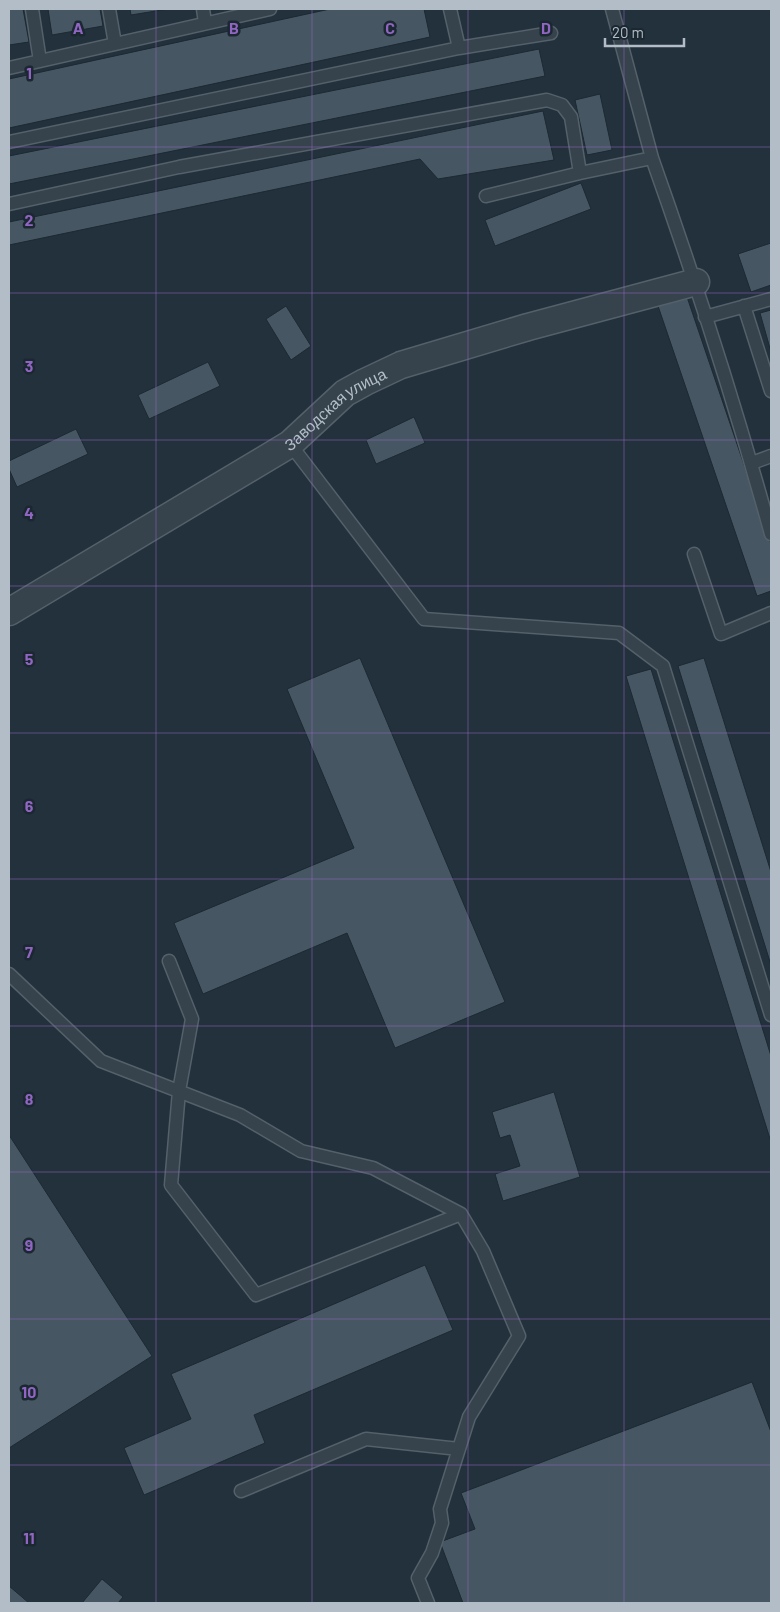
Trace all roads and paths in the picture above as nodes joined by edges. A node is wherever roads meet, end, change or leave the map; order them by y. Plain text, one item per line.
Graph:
1 (32, 9) edge
2 (109, 9) edge
3 (203, 9) edge
4 (270, 9) edge
5 (450, 9) edge
6 (612, 9) edge
7 (205, 23) junction
8 (551, 33) dead end
9 (115, 44) junction
10 (459, 48) junction
11 (40, 61) junction
12 (9, 68) edge
13 (9, 142) edge
14 (652, 158) junction
15 (580, 173) junction
16 (486, 196) dead end
17 (9, 204) edge
18 (696, 282) junction
19 (771, 299) edge
20 (744, 306) junction
21 (706, 317) junction
22 (771, 391) edge
23 (290, 444) junction
24 (771, 456) edge
25 (752, 463) junction
26 (771, 534) edge
27 (694, 554) dead end
28 (9, 612) edge
29 (771, 613) edge
30 (169, 961) dead end
31 (9, 974) edge
32 (771, 1015) edge
33 (179, 1091) junction
34 (461, 1214) junction
35 (459, 1449) junction
36 (241, 1490) dead end
37 (428, 1603) edge

1 - 11 lane
2 - 9 lane
3 - 7 lane
4 - 7 lane
5 - 10 lane
6 - 14 lane
7 - 9 lane
8 - 10 lane
9 - 11 lane
10 - 13 lane
11 - 12 lane
14 - 15 lane
14 - 18 lane
15 - 16 lane
15 - 17 lane
18 - 21 lane
18 - 23 street, Заводская улица
19 - 20 lane
20 - 21 lane
20 - 22 lane
21 - 25 lane
23 - 28 street, Заводская улица
23 - 32 lane
24 - 25 lane
25 - 26 lane
27 - 29 lane
30 - 33 lane
31 - 33 lane
33 - 34 lane
33 - 34 lane
34 - 35 lane
35 - 36 lane
35 - 37 lane

